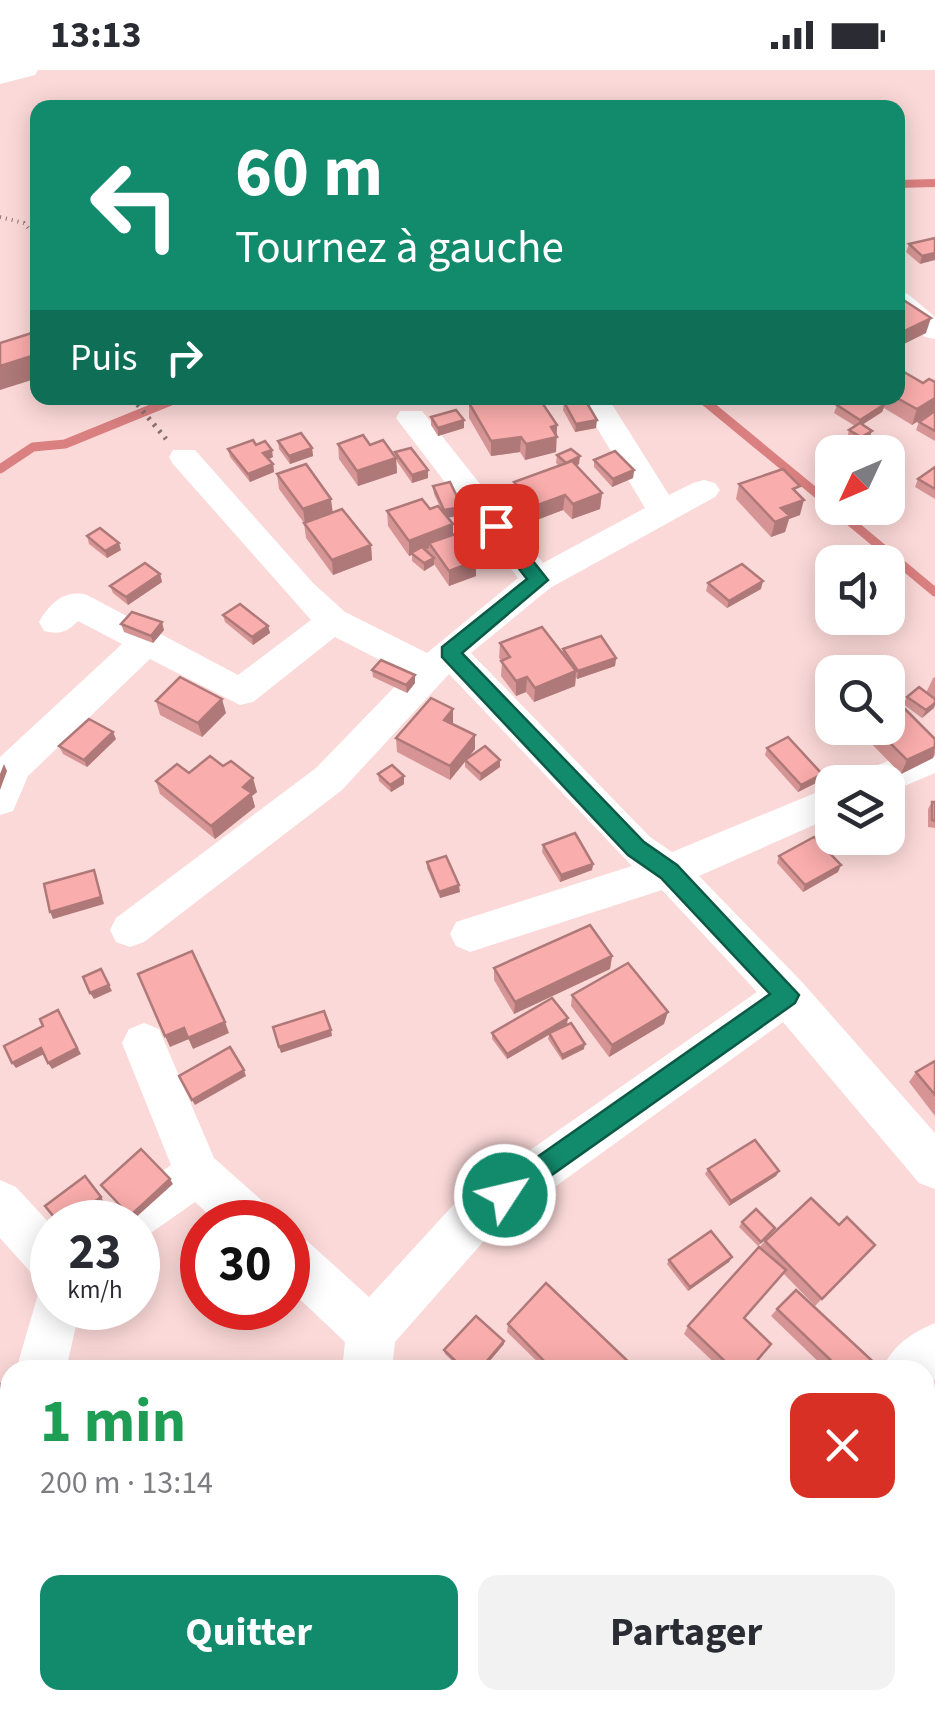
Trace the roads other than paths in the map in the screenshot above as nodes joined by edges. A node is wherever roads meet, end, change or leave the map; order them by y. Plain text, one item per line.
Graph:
1 (27, 70) edge
2 (0, 76) edge
3 (905, 306) edge
4 (934, 330) edge
5 (905, 341) edge
6 (595, 405) edge
7 (410, 418) dead end
8 (184, 457) dead end
9 (704, 490) dead end
10 (663, 512) junction
11 (538, 580) junction
12 (56, 622) dead end
13 (333, 622) junction
14 (146, 642) junction
15 (440, 662) junction
16 (935, 757) edge
17 (905, 770) edge
18 (0, 800) edge
19 (815, 808) edge
20 (669, 871) junction
21 (130, 930) dead end
22 (470, 934) dead end
23 (787, 995) junction
24 (144, 1043) dead end
25 (935, 1167) edge
26 (197, 1173) junction
27 (160, 1200) edge
28 (227, 1200) edge
29 (0, 1203) edge
30 (30, 1236) edge
31 (310, 1282) edge
32 (50, 1330) edge
33 (369, 1351) edge
34 (43, 1360) edge

1 - 2 street
3 - 4 street
4 - 5 street
6 - 10 street
7 - 11 street
8 - 13 street
9 - 10 street
10 - 11 street
11 - 15 street
12 - 14 street
13 - 14 street
13 - 15 street
14 - 18 street
15 - 20 street
15 - 21 street
16 - 17 street
19 - 20 street
20 - 22 street
20 - 23 street
23 - 25 street
23 - 33 street
24 - 26 street
26 - 27 street
26 - 28 street
29 - 30 street
31 - 33 street
32 - 34 street

